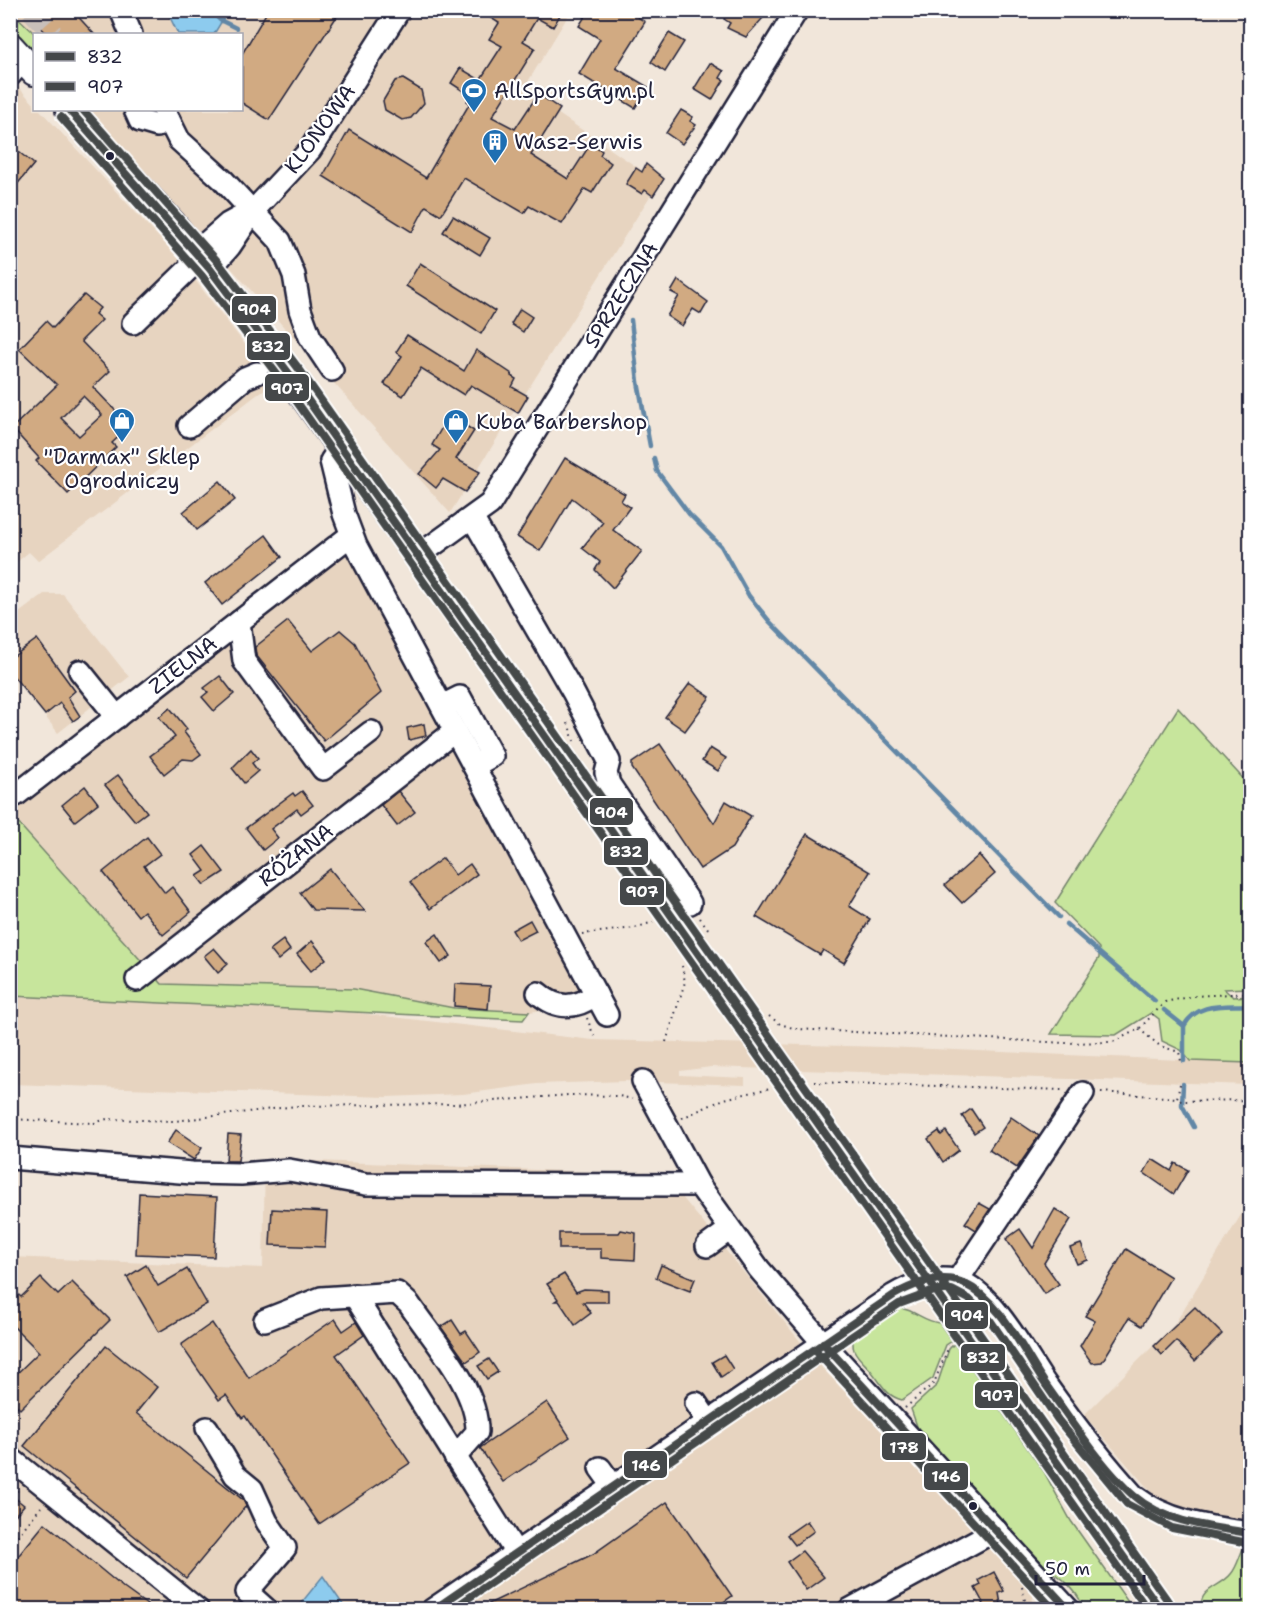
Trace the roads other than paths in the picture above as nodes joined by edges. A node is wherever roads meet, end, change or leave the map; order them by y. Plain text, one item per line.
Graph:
1 (120, 10) edge
2 (399, 10) edge
3 (797, 10) edge
4 (131, 33) edge
5 (135, 111) edge
6 (77, 114) edge
7 (166, 115) edge
8 (254, 210) junction
9 (202, 260) junction
10 (133, 322) dead end
11 (332, 370) dead end
12 (257, 373) dead end
13 (189, 426) dead end
14 (340, 446) junction
15 (371, 489) junction
16 (344, 514) junction
17 (473, 519) junction
18 (351, 535) junction
19 (418, 556) junction
20 (239, 622) junction
21 (80, 671) dead end
22 (442, 706) junction
23 (117, 717) junction
24 (455, 731) junction
25 (371, 732) dead end
26 (474, 766) junction
27 (16, 795) dead end
28 (690, 903) road end
29 (137, 980) dead end
30 (538, 993) dead end
31 (596, 994) junction
32 (607, 1015) dead end
33 (643, 1082) dead end
34 (1083, 1093) road end
35 (10, 1158) edge
36 (699, 1185) junction
37 (729, 1230) junction
38 (707, 1246) dead end
39 (957, 1281) junction
40 (354, 1295) junction
41 (266, 1320) dead end
42 (823, 1343) junction
43 (696, 1403) dead end
44 (708, 1421) junction
45 (207, 1428) dead end
46 (455, 1457) junction
47 (10, 1458) edge
48 (600, 1468) dead end
49 (613, 1486) junction
50 (996, 1530) junction
51 (1251, 1533) edge
52 (516, 1553) junction
53 (1058, 1605) edge
54 (198, 1610) edge
55 (267, 1610) edge
56 (432, 1610) edge
57 (849, 1610) edge
58 (1161, 1610) edge

1 - 4 street
2 - 8 street, KLONOWA
3 - 17 street, SPRZECZNA
5 - 7 street
6 - 9 main road
7 - 8 street
8 - 9 street, KLONOWA
8 - 11 street
9 - 10 street, KLONOWA
9 - 14 main road
12 - 13 street
14 - 15 main road
14 - 16 street
15 - 16 street
15 - 19 main road
16 - 18 street
17 - 19 street, SPRZECZNA
17 - 28 street
18 - 20 street, ZIELNA
18 - 22 street
19 - 58 main road, bridge
20 - 23 street, ZIELNA
20 - 25 street
21 - 23 street
22 - 24 street
22 - 26 street
23 - 27 street, ZIELNA
24 - 26 street
24 - 29 street, RÓŻANA
26 - 31 street
30 - 31 street
31 - 32 street
33 - 36 street
34 - 39 street
35 - 36 street
36 - 37 street
37 - 38 street
37 - 42 street
39 - 42 street
39 - 51 street
40 - 41 street
40 - 46 street
40 - 46 street
42 - 44 street
42 - 50 street
43 - 44 street
44 - 49 street
45 - 55 street
46 - 52 street
47 - 54 street
48 - 49 street
49 - 52 street
50 - 53 street
50 - 57 street
52 - 56 street

